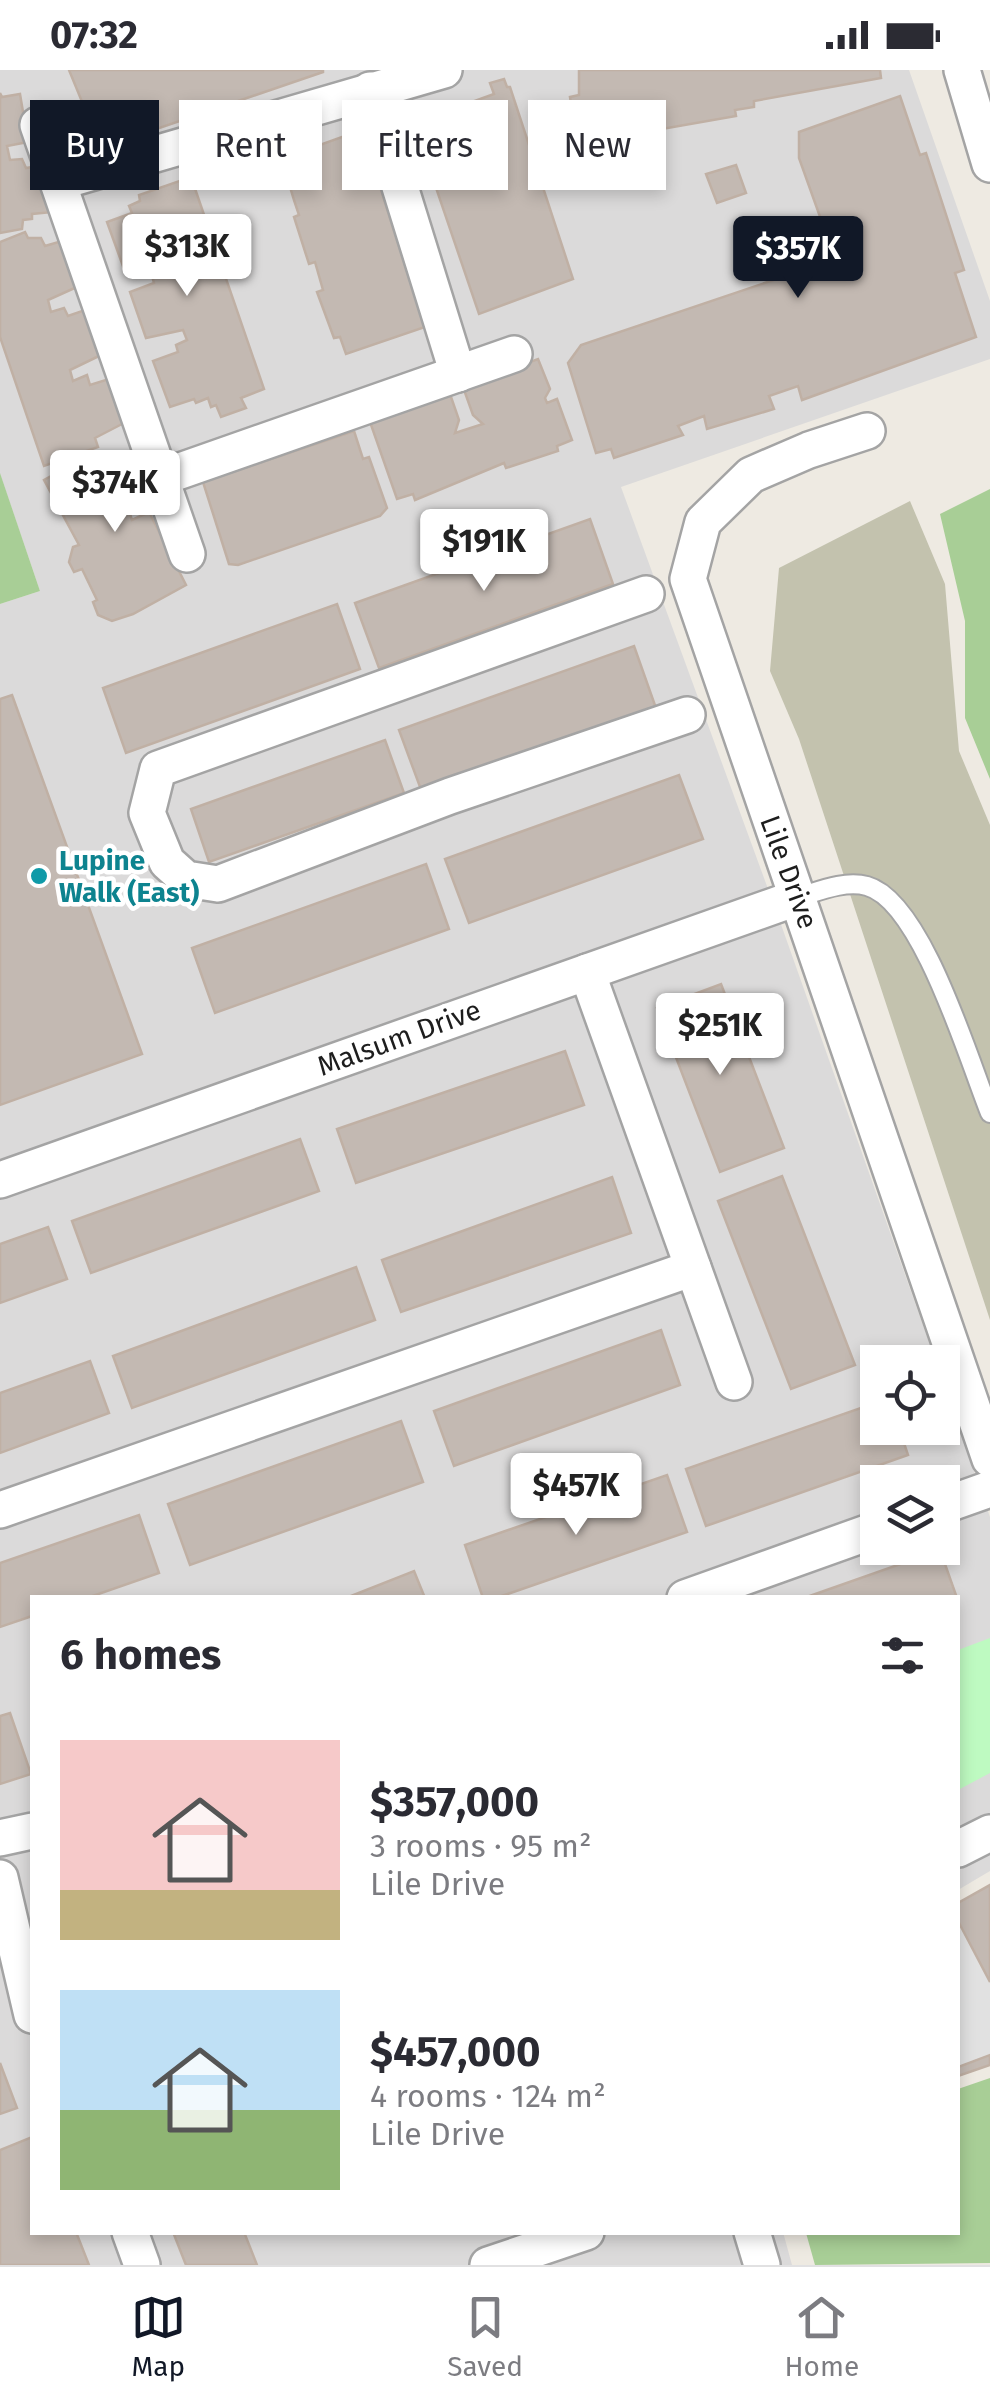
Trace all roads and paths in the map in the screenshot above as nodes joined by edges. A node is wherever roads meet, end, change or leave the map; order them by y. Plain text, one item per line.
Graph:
1 (444, 70) edge
2 (962, 70) edge
3 (370, 90) junction
4 (159, 152) edge
5 (990, 164) edge
6 (62, 190) edge
7 (514, 354) dead end
8 (458, 374) junction
9 (867, 431) dead end
10 (163, 478) junction
11 (187, 554) dead end
12 (646, 594) dead end
13 (687, 715) dead end
14 (799, 897) junction
15 (587, 972) junction
16 (990, 1113) edge
17 (0, 1180) edge
18 (694, 1268) junction
19 (734, 1382) dead end
20 (990, 1459) edge
21 (990, 1489) edge
22 (960, 1500) edge
23 (0, 1510) edge
24 (860, 1535) edge
25 (693, 1595) edge
26 (30, 1832) edge
27 (990, 1834) edge
28 (0, 1838) edge
29 (960, 1848) edge
30 (0, 1878) edge
31 (30, 2006) edge
32 (131, 2235) edge
33 (575, 2235) edge
34 (753, 2235) edge
35 (496, 2256) edge
36 (142, 2265) edge
37 (762, 2265) edge

1 - 3 street
2 - 5 street
3 - 4 street
3 - 8 street
6 - 10 street
7 - 8 street
8 - 10 street
9 - 14 street, Lile Drive
10 - 11 street
12 - 13 street
14 - 15 street, Malsum Drive
14 - 16 lane
14 - 20 street, Lile Drive
15 - 17 street, Malsum Drive
15 - 18 street
18 - 19 street
18 - 23 street
21 - 22 street
24 - 25 street
26 - 28 street
27 - 29 street
30 - 31 street
32 - 36 street
33 - 35 street
34 - 37 street

